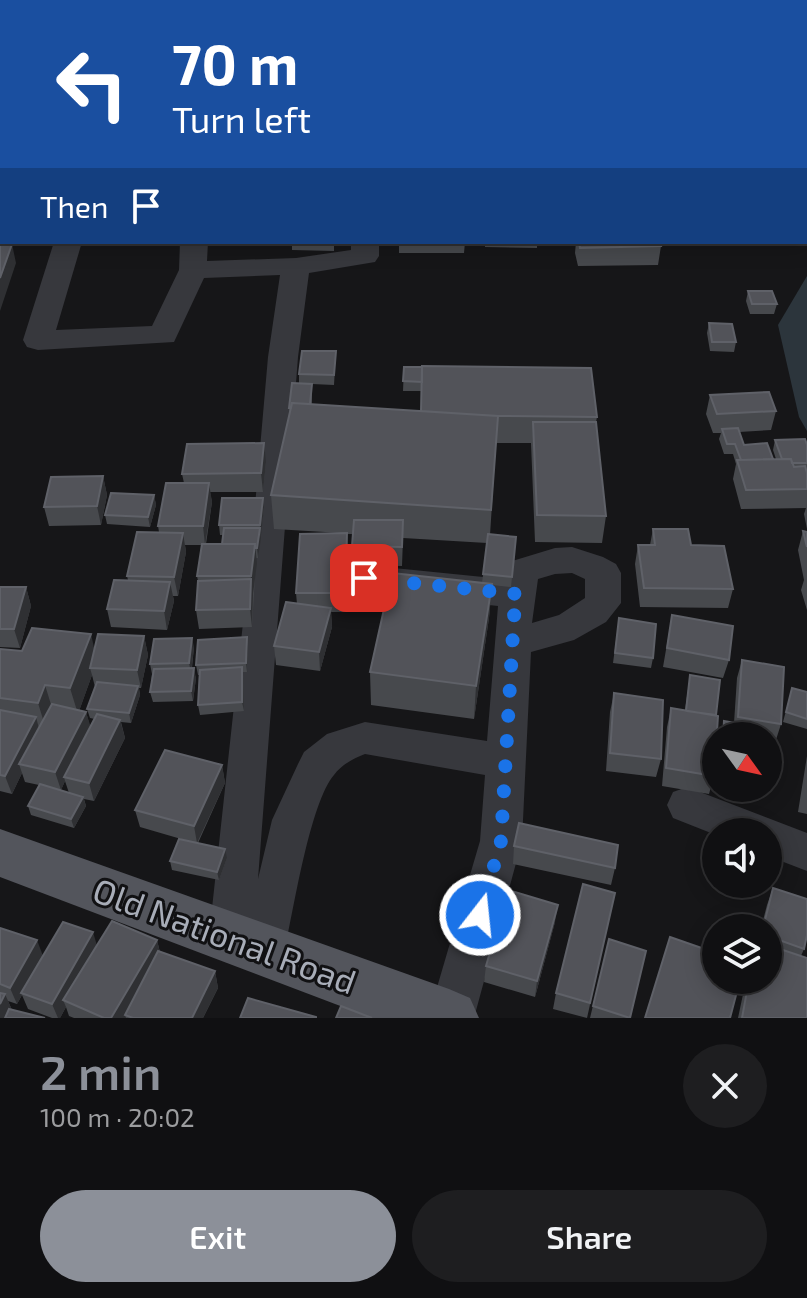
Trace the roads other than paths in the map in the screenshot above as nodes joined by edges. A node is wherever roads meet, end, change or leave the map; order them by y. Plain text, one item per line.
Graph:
1 (67, 244) edge
2 (365, 244) edge
3 (194, 256) edge
4 (296, 266) junction
5 (364, 578) dead end
6 (518, 594) junction
7 (513, 641) junction
8 (504, 761) junction
9 (687, 805) dead end
10 (720, 818) edge
11 (782, 842) edge
12 (807, 852) edge
13 (0, 853) edge
14 (247, 942) junction
15 (450, 1018) edge

1 - 3 street
2 - 4 street
3 - 4 street
4 - 14 street
5 - 6 street
6 - 7 street
6 - 7 street
7 - 8 street
8 - 14 street
8 - 15 street
9 - 10 street
11 - 12 street
13 - 14 main road, Old National Road
14 - 15 main road, Old National Road

